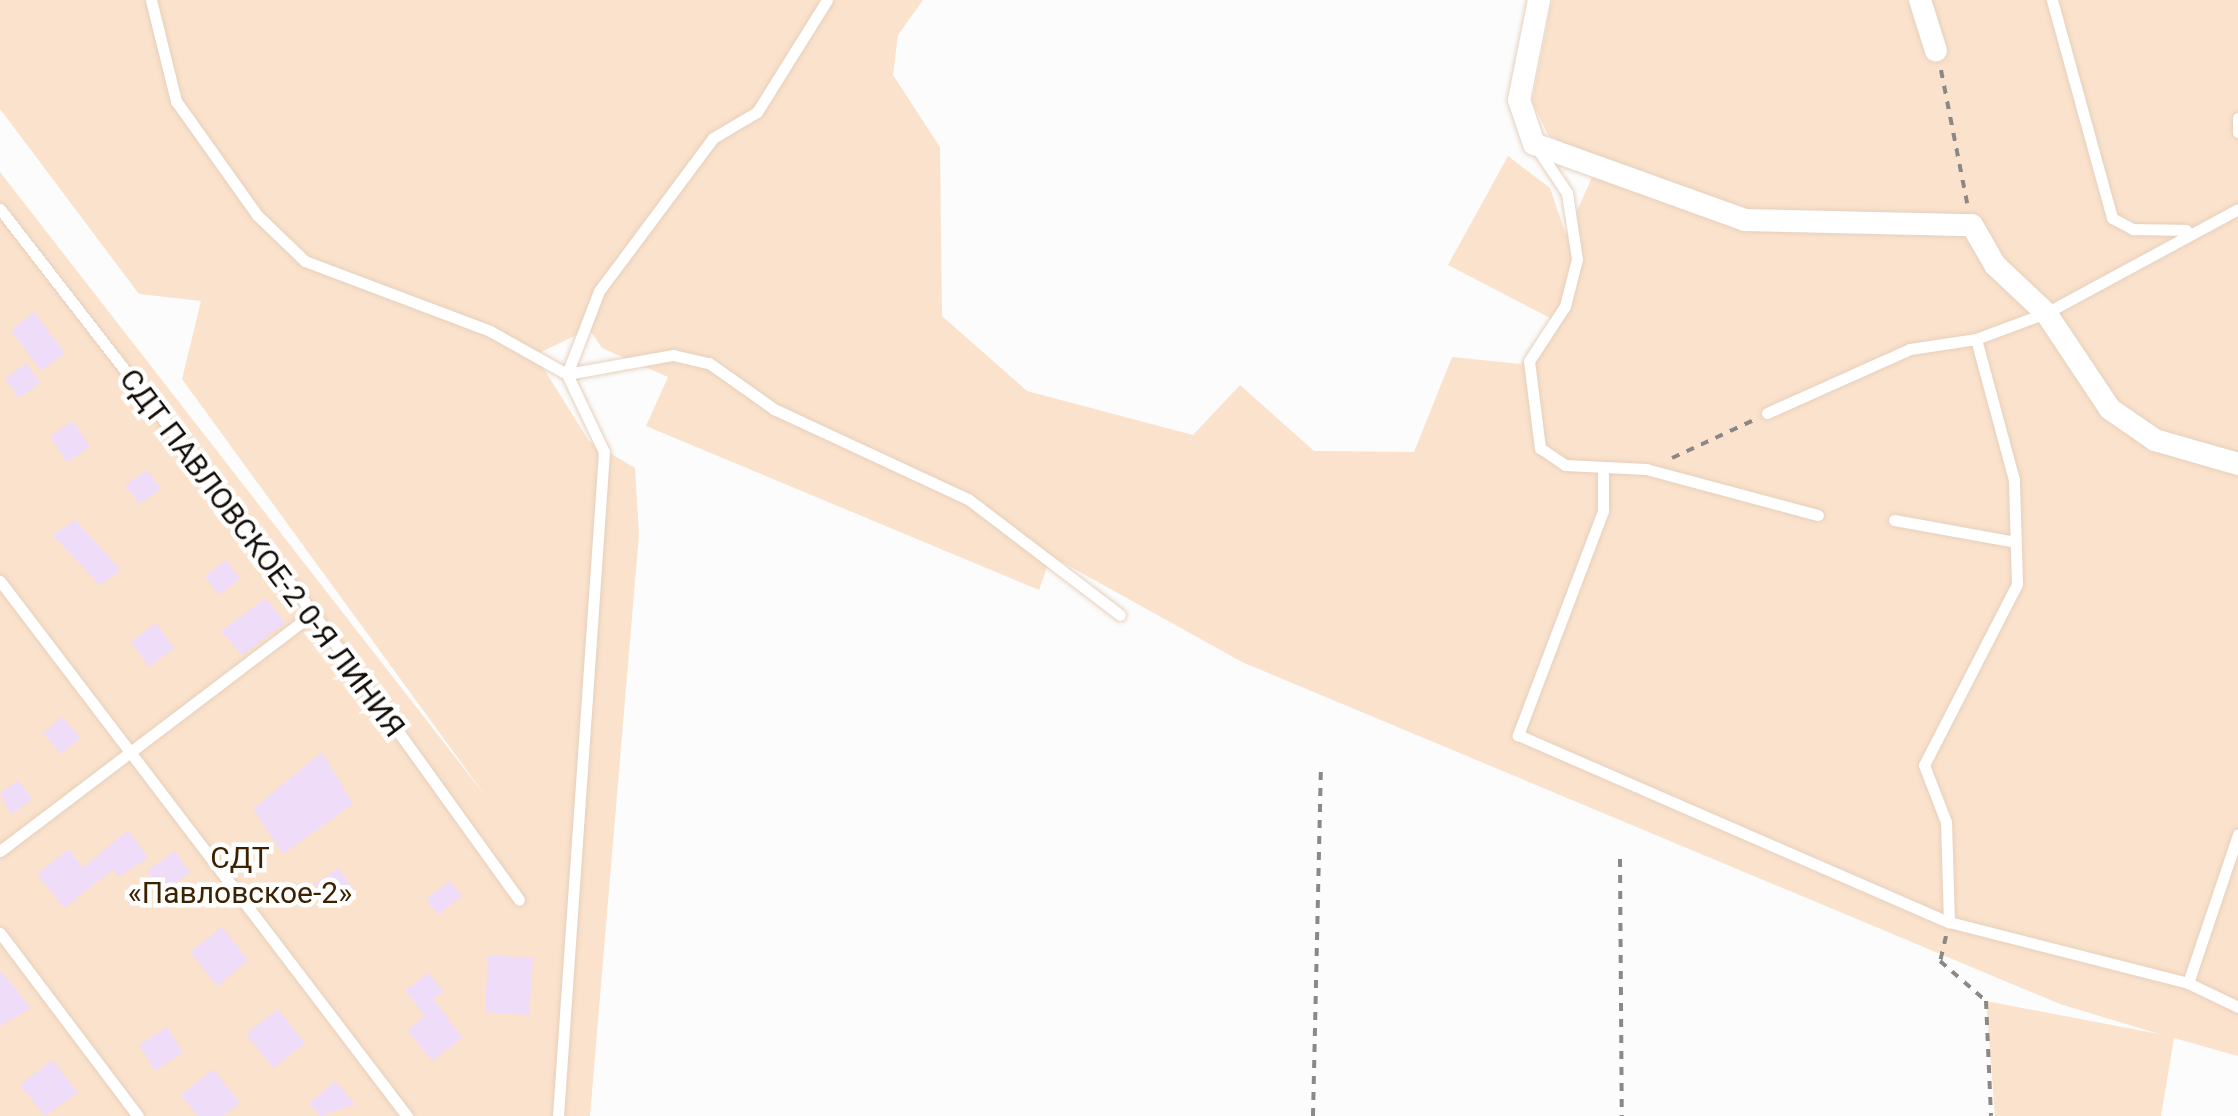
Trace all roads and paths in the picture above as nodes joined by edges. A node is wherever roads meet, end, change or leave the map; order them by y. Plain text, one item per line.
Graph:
1 (151, 0) edge
2 (826, 0) edge
3 (1540, 0) edge
4 (1920, 0) edge
5 (2052, 0) edge
6 (1936, 51) joint
7 (2238, 118) edge
8 (2238, 132) edge
9 (1534, 144) junction
10 (0, 209) edge
11 (2238, 209) edge
12 (1972, 226) junction
13 (2186, 230) junction
14 (2046, 313) junction
15 (1976, 339) junction
16 (567, 374) junction
17 (1767, 413) joint
18 (2238, 464) edge
19 (1646, 469) junction
20 (1603, 474) junction
21 (1818, 515) dead end
22 (1894, 520) dead end
23 (2011, 540) junction
24 (0, 582) edge
25 (313, 613) junction
26 (1120, 615) dead end
27 (130, 752) junction
28 (1321, 765) dead end
29 (2238, 834) edge
30 (0, 851) edge
31 (1620, 859) dead end
32 (519, 900) dead end
33 (1949, 922) junction
34 (0, 933) edge
35 (2188, 983) junction
36 (2238, 1006) edge
37 (138, 1116) edge
38 (407, 1116) edge
39 (558, 1116) edge
40 (1313, 1116) edge
41 (1622, 1116) edge
42 (1991, 1116) edge

1 - 16 lane
2 - 16 lane
3 - 9 street
4 - 6 street
5 - 13 lane
6 - 12 path
7 - 8 lane
9 - 12 street
9 - 20 lane
10 - 25 lane, СДТ ПАВЛОВСКОЕ-2 0-Я ЛИНИЯ
11 - 13 lane
12 - 14 street
13 - 14 lane
14 - 15 lane
14 - 18 street
15 - 17 lane
15 - 23 lane
16 - 26 lane
16 - 39 lane
17 - 19 path
19 - 20 lane
19 - 21 lane
20 - 33 lane
22 - 23 lane
23 - 33 lane
24 - 27 lane
25 - 27 lane
25 - 32 lane, СДТ ПАВЛОВСКОЕ-2 0-Я ЛИНИЯ
27 - 30 lane
27 - 38 lane
28 - 40 path
29 - 35 lane
31 - 41 path
33 - 35 lane
33 - 42 path
34 - 37 lane
35 - 36 lane

